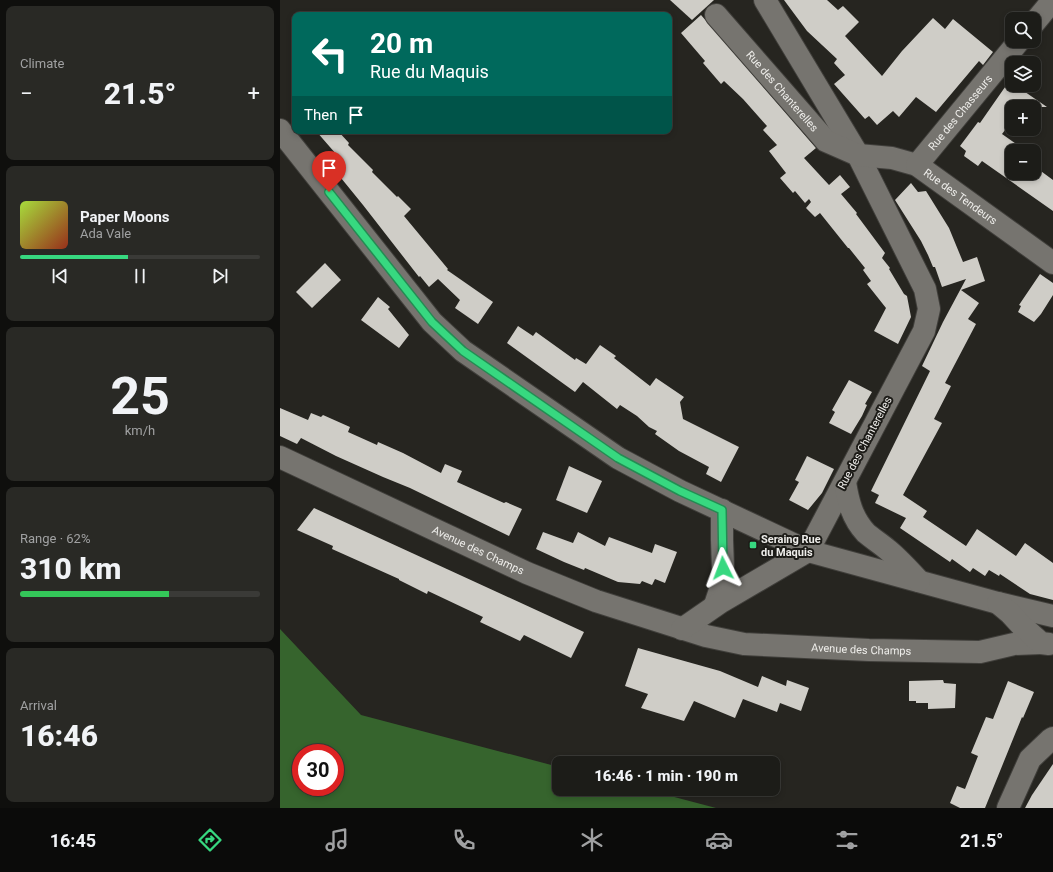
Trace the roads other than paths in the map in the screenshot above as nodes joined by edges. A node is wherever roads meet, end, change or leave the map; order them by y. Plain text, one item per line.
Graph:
1 (765, 0) edge
2 (1053, 0) edge
3 (716, 15) dead end
4 (1041, 15) edge
5 (1014, 48) edge
6 (280, 130) edge
7 (858, 155) junction
8 (917, 165) junction
9 (1053, 263) edge
10 (280, 456) edge
11 (845, 482) junction
12 (722, 510) junction
13 (808, 551) junction
14 (920, 582) junction
15 (998, 603) junction
16 (715, 606) junction
17 (1053, 616) edge
18 (682, 629) junction
19 (1047, 644) edge
20 (1002, 646) junction
21 (1053, 738) edge
22 (1008, 808) edge

1 - 7 street, Rue des Chanterelles
2 - 4 street
3 - 7 street, Rue des Chanterelles
5 - 8 street, Rue des Chasseurs
6 - 12 street
7 - 8 street, Rue des Tendeurs
7 - 11 street, Rue des Chanterelles
8 - 9 street, Rue des Tendeurs
10 - 18 street, Avenue des Champs
11 - 13 street, Rue des Chanterelles
11 - 14 street
12 - 13 street
12 - 16 street
13 - 14 street
13 - 16 street
14 - 15 street
15 - 17 street
15 - 19 street
15 - 20 street
16 - 18 street
18 - 20 street, Avenue des Champs
19 - 20 street, Avenue des Champs
21 - 22 street

